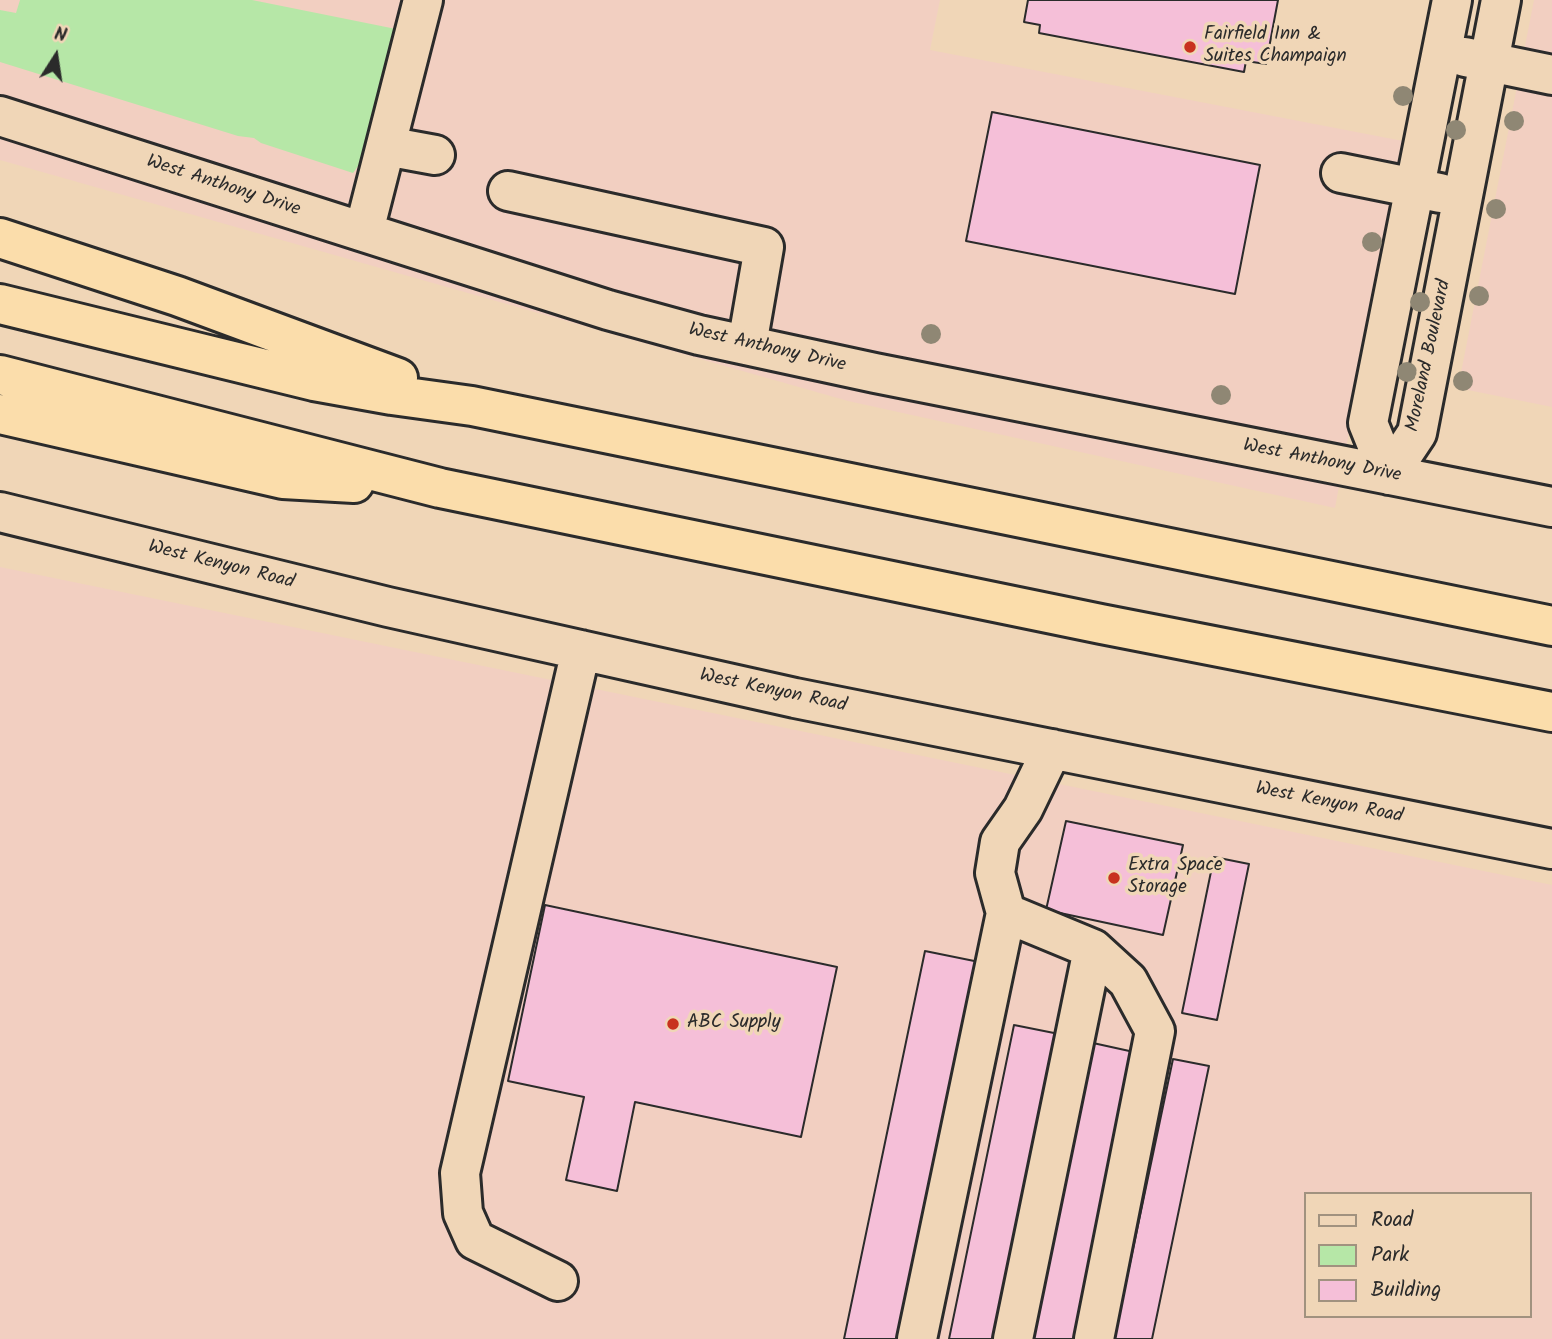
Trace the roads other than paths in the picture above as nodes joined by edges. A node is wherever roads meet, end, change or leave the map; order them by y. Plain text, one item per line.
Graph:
1 (423, 0) edge
2 (1452, 0) edge
3 (1501, 0) edge
4 (1442, 52) junction
5 (1489, 62) junction
6 (1552, 75) edge
7 (0, 116) edge
8 (386, 146) junction
9 (435, 155) dead end
10 (1341, 173) dead end
11 (1416, 188) junction
12 (508, 191) dead end
13 (1462, 198) junction
14 (364, 231) junction
15 (0, 238) edge
16 (0, 304) edge
17 (747, 345) junction
18 (0, 375) edge
19 (472, 406) junction
20 (0, 414) edge
21 (1389, 475) junction
22 (440, 488) junction
23 (1552, 507) edge
24 (0, 512) edge
25 (1552, 626) edge
26 (581, 650) junction
27 (1552, 712) edge
28 (1052, 749) junction
29 (1552, 849) edge
30 (1006, 913) junction
31 (1093, 949) junction
32 (558, 1281) dead end
33 (917, 1339) edge
34 (1013, 1339) edge
35 (1094, 1339) edge

1 - 8 street
2 - 4 street
3 - 5 street, Moreland Boulevard
4 - 5 street
4 - 11 street
5 - 6 street
5 - 13 street, Moreland Boulevard
7 - 14 street, West Anthony Drive
8 - 9 street
8 - 14 street
10 - 11 street
11 - 13 street
11 - 21 street
12 - 17 street
13 - 21 street, Moreland Boulevard
14 - 17 street, West Anthony Drive
15 - 19 highway
16 - 19 highway
17 - 21 street, West Anthony Drive
18 - 22 highway
19 - 25 highway
20 - 22 highway
21 - 23 street, West Anthony Drive
22 - 27 highway
24 - 26 street, West Kenyon Road
26 - 28 street, West Kenyon Road
26 - 32 street
28 - 29 street, West Kenyon Road
28 - 30 street
30 - 31 street
30 - 33 street
31 - 34 street
31 - 35 street

